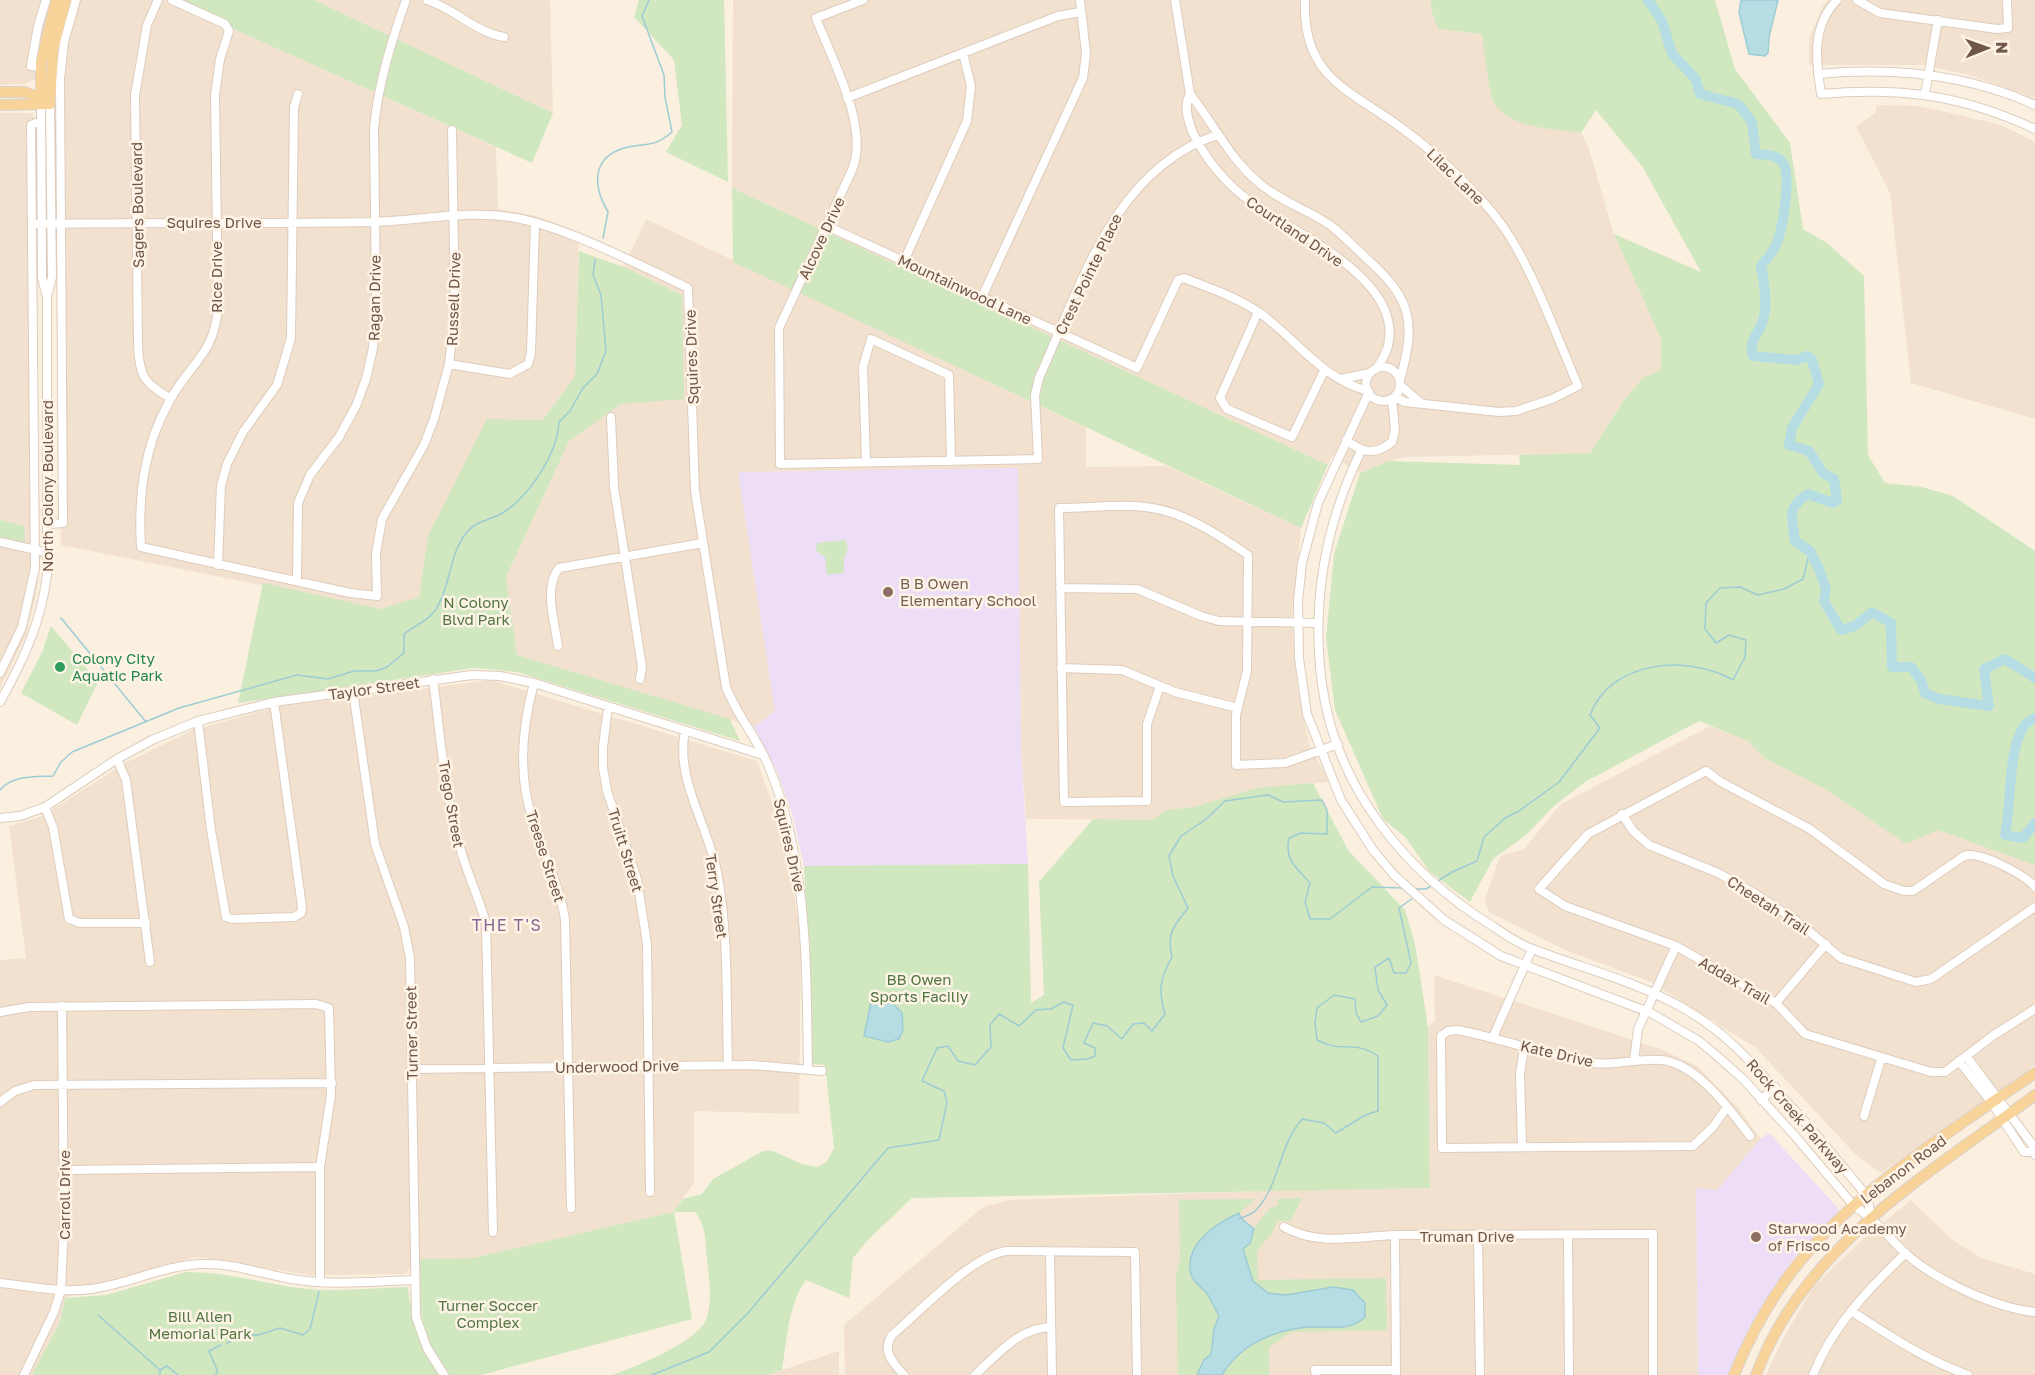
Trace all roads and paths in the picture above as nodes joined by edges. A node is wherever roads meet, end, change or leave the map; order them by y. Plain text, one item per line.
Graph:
1 (46, 0) edge
2 (56, 0) edge
3 (66, 0) edge
4 (76, 0) edge
5 (158, 0) edge
6 (172, 0) edge
7 (406, 0) edge
8 (427, 0) edge
9 (863, 0) edge
10 (1080, 0) edge
11 (1175, 0) edge
12 (1305, 0) edge
13 (1837, 0) edge
14 (1857, 0) edge
15 (2007, 0) edge
16 (1081, 12) junction
17 (1938, 20) junction
18 (504, 37) dead end
19 (963, 53) junction
20 (41, 73) junction
21 (1818, 74) junction
22 (1929, 75) junction
23 (0, 92) edge
24 (24, 92) junction
25 (298, 94) dead end
26 (1190, 94) junction
27 (1925, 94) junction
28 (847, 98) junction
29 (44, 102) junction
30 (0, 105) edge
31 (2035, 105) edge
32 (2035, 129) edge
33 (452, 130) dead end
34 (1217, 135) junction
35 (1197, 142) junction
36 (455, 214) junction
37 (294, 222) junction
38 (374, 222) junction
39 (138, 223) junction
40 (216, 223) junction
41 (535, 223) junction
42 (37, 224) junction
43 (56, 224) junction
44 (827, 226) junction
45 (904, 261) junction
46 (47, 297) junction
47 (982, 297) junction
48 (1258, 312) junction
49 (1060, 332) junction
50 (449, 364) junction
51 (1324, 371) junction
52 (1373, 371) junction
53 (1340, 379) junction
54 (1400, 382) junction
55 (1368, 392) junction
56 (170, 398) junction
57 (1393, 398) junction
58 (1420, 402) junction
59 (611, 417) dead end
60 (1346, 440) junction
61 (1361, 451) junction
62 (951, 461) junction
63 (866, 462) junction
64 (1331, 472) junction
65 (1346, 481) junction
66 (48, 525) junction
67 (0, 542) edge
68 (703, 543) junction
69 (35, 550) junction
70 (49, 553) junction
71 (624, 555) junction
72 (218, 565) junction
73 (297, 580) junction
74 (1060, 588) junction
75 (1248, 622) junction
76 (1298, 622) junction
77 (1317, 623) junction
78 (558, 646) dead end
79 (1062, 668) junction
80 (0, 673) edge
81 (433, 679) junction
82 (640, 679) dead end
83 (534, 683) junction
84 (1160, 686) junction
85 (353, 691) junction
86 (0, 702) edge
87 (274, 702) junction
88 (608, 707) junction
89 (1238, 708) junction
90 (198, 721) junction
91 (685, 731) junction
92 (1338, 744) junction
93 (1319, 750) junction
94 (763, 755) junction
95 (117, 759) junction
96 (45, 807) junction
97 (1622, 814) junction
98 (0, 818) edge
99 (2035, 887) edge
100 (2035, 907) edge
101 (146, 923) junction
102 (1826, 944) junction
103 (1676, 946) junction
104 (1532, 949) junction
105 (150, 962) dead end
106 (1524, 964) junction
107 (1654, 993) junction
108 (1776, 1003) junction
109 (62, 1006) junction
110 (2035, 1009) edge
111 (1646, 1011) junction
112 (0, 1012) edge
113 (1493, 1037) junction
114 (1524, 1047) junction
115 (1963, 1058) junction
116 (1881, 1059) junction
117 (1634, 1061) junction
118 (728, 1065) junction
119 (649, 1066) junction
120 (570, 1067) junction
121 (490, 1068) junction
122 (411, 1069) junction
123 (808, 1070) junction
124 (822, 1071) dead end
125 (2035, 1073) edge
126 (332, 1083) junction
127 (63, 1085) junction
128 (1775, 1087) junction
129 (2035, 1095) edge
130 (1761, 1100) junction
131 (1995, 1101) junction
132 (0, 1102) edge
133 (1727, 1107) junction
134 (1864, 1116) dead end
135 (2006, 1116) junction
136 (1750, 1136) dead end
137 (1522, 1146) junction
138 (2034, 1154) edge
139 (320, 1167) junction
140 (64, 1170) junction
141 (650, 1192) dead end
142 (1866, 1196) junction
143 (1854, 1206) junction
144 (571, 1208) dead end
145 (1871, 1217) junction
146 (1284, 1227) dead end
147 (493, 1232) dead end
148 (1568, 1234) junction
149 (1395, 1235) junction
150 (1478, 1236) junction
151 (1050, 1252) junction
152 (1906, 1254) junction
153 (415, 1280) junction
154 (320, 1282) junction
155 (0, 1283) edge
156 (61, 1290) junction
157 (1851, 1311) junction
158 (2035, 1311) edge
159 (1760, 1322) junction
160 (1051, 1327) junction
161 (1776, 1332) junction
162 (1316, 1372) edge
163 (1396, 1373) edge
164 (24, 1375) edge
165 (444, 1375) edge
166 (904, 1375) edge
167 (975, 1375) edge
168 (1052, 1375) edge
169 (1137, 1375) edge
170 (1480, 1375) edge
171 (1569, 1375) edge
172 (1653, 1375) edge
173 (1734, 1375) edge
174 (1756, 1375) edge
175 (1814, 1375) edge
176 (1968, 1375) edge

1 - 20 street
2 - 20 main road, North Colony Boulevard
3 - 29 main road, North Colony Boulevard
4 - 43 street
5 - 39 street, Sagers Boulevard
6 - 40 street, Rice Drive
7 - 38 street, Ragan Drive
8 - 18 street
9 - 28 street, Alcove Drive
10 - 16 street
11 - 26 street, Courtland Drive
12 - 58 street, Lilac Lane
13 - 21 street
14 - 17 street
15 - 17 street
16 - 19 street
16 - 47 street
17 - 22 street
19 - 28 street
19 - 45 street
20 - 24 main road
20 - 29 main road, North Colony Boulevard
21 - 22 street
21 - 27 street
22 - 27 street
22 - 31 street
23 - 24 main road
24 - 29 main road
25 - 37 street
26 - 34 street, Courtland Drive
26 - 35 street, Courtland Drive
27 - 32 street
28 - 44 street, Alcove Drive
29 - 30 main road
29 - 42 street, North Colony Boulevard
29 - 43 street, North Colony Boulevard
33 - 36 street, Russell Drive
34 - 35 street, Crest Pointe Place
34 - 54 street, Courtland Drive
35 - 49 street, Crest Pointe Place
35 - 52 street, Courtland Drive
36 - 38 street, Squires Drive
36 - 41 street, Squires Drive
36 - 50 street, Russell Drive
37 - 38 street, Squires Drive
37 - 40 street, Squires Drive
37 - 72 street
38 - 73 street, Ragan Drive
39 - 40 street, Squires Drive
39 - 43 street, Squires Drive
39 - 56 street, Sagers Boulevard
40 - 56 street, Rice Drive
41 - 50 street
41 - 68 street, Squires Drive
42 - 43 street, Squires Drive
42 - 46 street, North Colony Boulevard
42 - 69 street
43 - 46 street, North Colony Boulevard
43 - 66 street
44 - 45 street, Mountainwood Lane
44 - 63 street, Alcove Drive
45 - 47 street, Mountainwood Lane
46 - 66 street, North Colony Boulevard
47 - 49 street, Mountainwood Lane
48 - 49 street, Mountainwood Lane
48 - 51 street
48 - 51 street
49 - 62 street, Crest Pointe Place
50 - 73 street, Russell Drive
51 - 53 street
52 - 53 street
52 - 54 street
52 - 55 street
53 - 55 street
54 - 57 street
54 - 58 street
55 - 57 street
55 - 60 street, Rock Creek Parkway
56 - 72 street, Rice Drive
57 - 58 street
57 - 61 street
59 - 71 street
60 - 61 street
60 - 64 street, Rock Creek Parkway
61 - 65 street, Rock Creek Parkway
62 - 63 street
62 - 63 street
64 - 65 street
64 - 76 street, Rock Creek Parkway
65 - 77 street, Rock Creek Parkway
66 - 70 street, North Colony Boulevard
67 - 69 street
68 - 71 street
68 - 94 street, Squires Drive
69 - 70 street
69 - 80 street
70 - 86 street, North Colony Boulevard
71 - 78 street
71 - 82 street
72 - 73 street
74 - 75 street
74 - 75 street
74 - 79 street
75 - 76 street
75 - 89 street
76 - 77 street
76 - 93 street, Rock Creek Parkway
77 - 92 street, Rock Creek Parkway
79 - 84 street
79 - 84 street
81 - 83 street, Taylor Street
81 - 85 street, Taylor Street
81 - 121 street, Trego Street
83 - 88 street, Taylor Street
83 - 120 street, Treese Street
84 - 89 street
85 - 87 street, Taylor Street
85 - 122 street, Turner Street
87 - 90 street, Taylor Street
87 - 90 street
88 - 91 street, Taylor Street
88 - 119 street, Truitt Street
89 - 93 street
90 - 95 street, Taylor Street
91 - 94 street, Taylor Street
91 - 118 street, Terry Street
92 - 93 street
92 - 104 street, Rock Creek Parkway
93 - 106 street, Rock Creek Parkway
94 - 123 street, Squires Drive
95 - 96 street, Taylor Street
95 - 101 street
96 - 98 street, Taylor Street
96 - 101 street
97 - 99 street
97 - 102 street, Cheetah Trail
97 - 103 street, Addax Trail
100 - 102 street, Cheetah Trail
101 - 105 street
102 - 108 street
103 - 107 street
103 - 108 street, Addax Trail
104 - 106 street
104 - 107 street, Rock Creek Parkway
106 - 111 street, Rock Creek Parkway
106 - 113 street
107 - 111 street
107 - 128 street, Rock Creek Parkway
108 - 116 street, Addax Trail
109 - 112 street
109 - 126 street
109 - 127 street, Carroll Drive
110 - 115 street, Addax Trail
111 - 117 street
111 - 130 street, Rock Creek Parkway
113 - 114 street, Kate Drive
113 - 137 street, Kate Drive
114 - 117 street, Kate Drive
114 - 137 street
115 - 116 street, Addax Trail
115 - 131 street
116 - 134 street
117 - 133 street, Kate Drive
118 - 119 street, Underwood Drive
118 - 123 street, Underwood Drive
119 - 120 street, Underwood Drive
119 - 141 street, Truitt Street
120 - 121 street, Underwood Drive
120 - 144 street, Treese Street
121 - 122 street, Underwood Drive
121 - 147 street, Trego Street
122 - 153 street, Turner Street
123 - 124 street, Underwood Drive
125 - 131 main road, Lebanon Road
126 - 127 street
126 - 139 street
127 - 132 street
127 - 140 street, Carroll Drive
128 - 130 street
128 - 142 street, Rock Creek Parkway
129 - 135 main road, Lebanon Road
130 - 143 street, Rock Creek Parkway
131 - 135 street
131 - 142 main road, Lebanon Road
133 - 136 street, Kate Drive
133 - 137 street
135 - 138 street
135 - 145 main road, Lebanon Road
139 - 140 street
139 - 154 street
140 - 156 street, Carroll Drive
142 - 143 main road, Lebanon Road
142 - 145 street, Rock Creek Parkway
143 - 145 street, Rock Creek Parkway
143 - 159 main road, Lebanon Road
145 - 152 street
145 - 161 main road, Lebanon Road
146 - 149 street, Truman Drive
148 - 150 street, Truman Drive
148 - 171 street
148 - 172 street, Truman Drive
149 - 150 street, Truman Drive
149 - 163 street
150 - 170 street
151 - 160 street
151 - 166 street
151 - 169 street
152 - 157 street
152 - 158 street
153 - 154 street
153 - 165 street, Turner Street
154 - 156 street
155 - 156 street
156 - 164 street, Carroll Drive
157 - 175 street
157 - 176 street
159 - 161 main road
159 - 173 main road, Lebanon Road
160 - 167 street
160 - 168 street
161 - 174 main road, Lebanon Road
162 - 163 street

